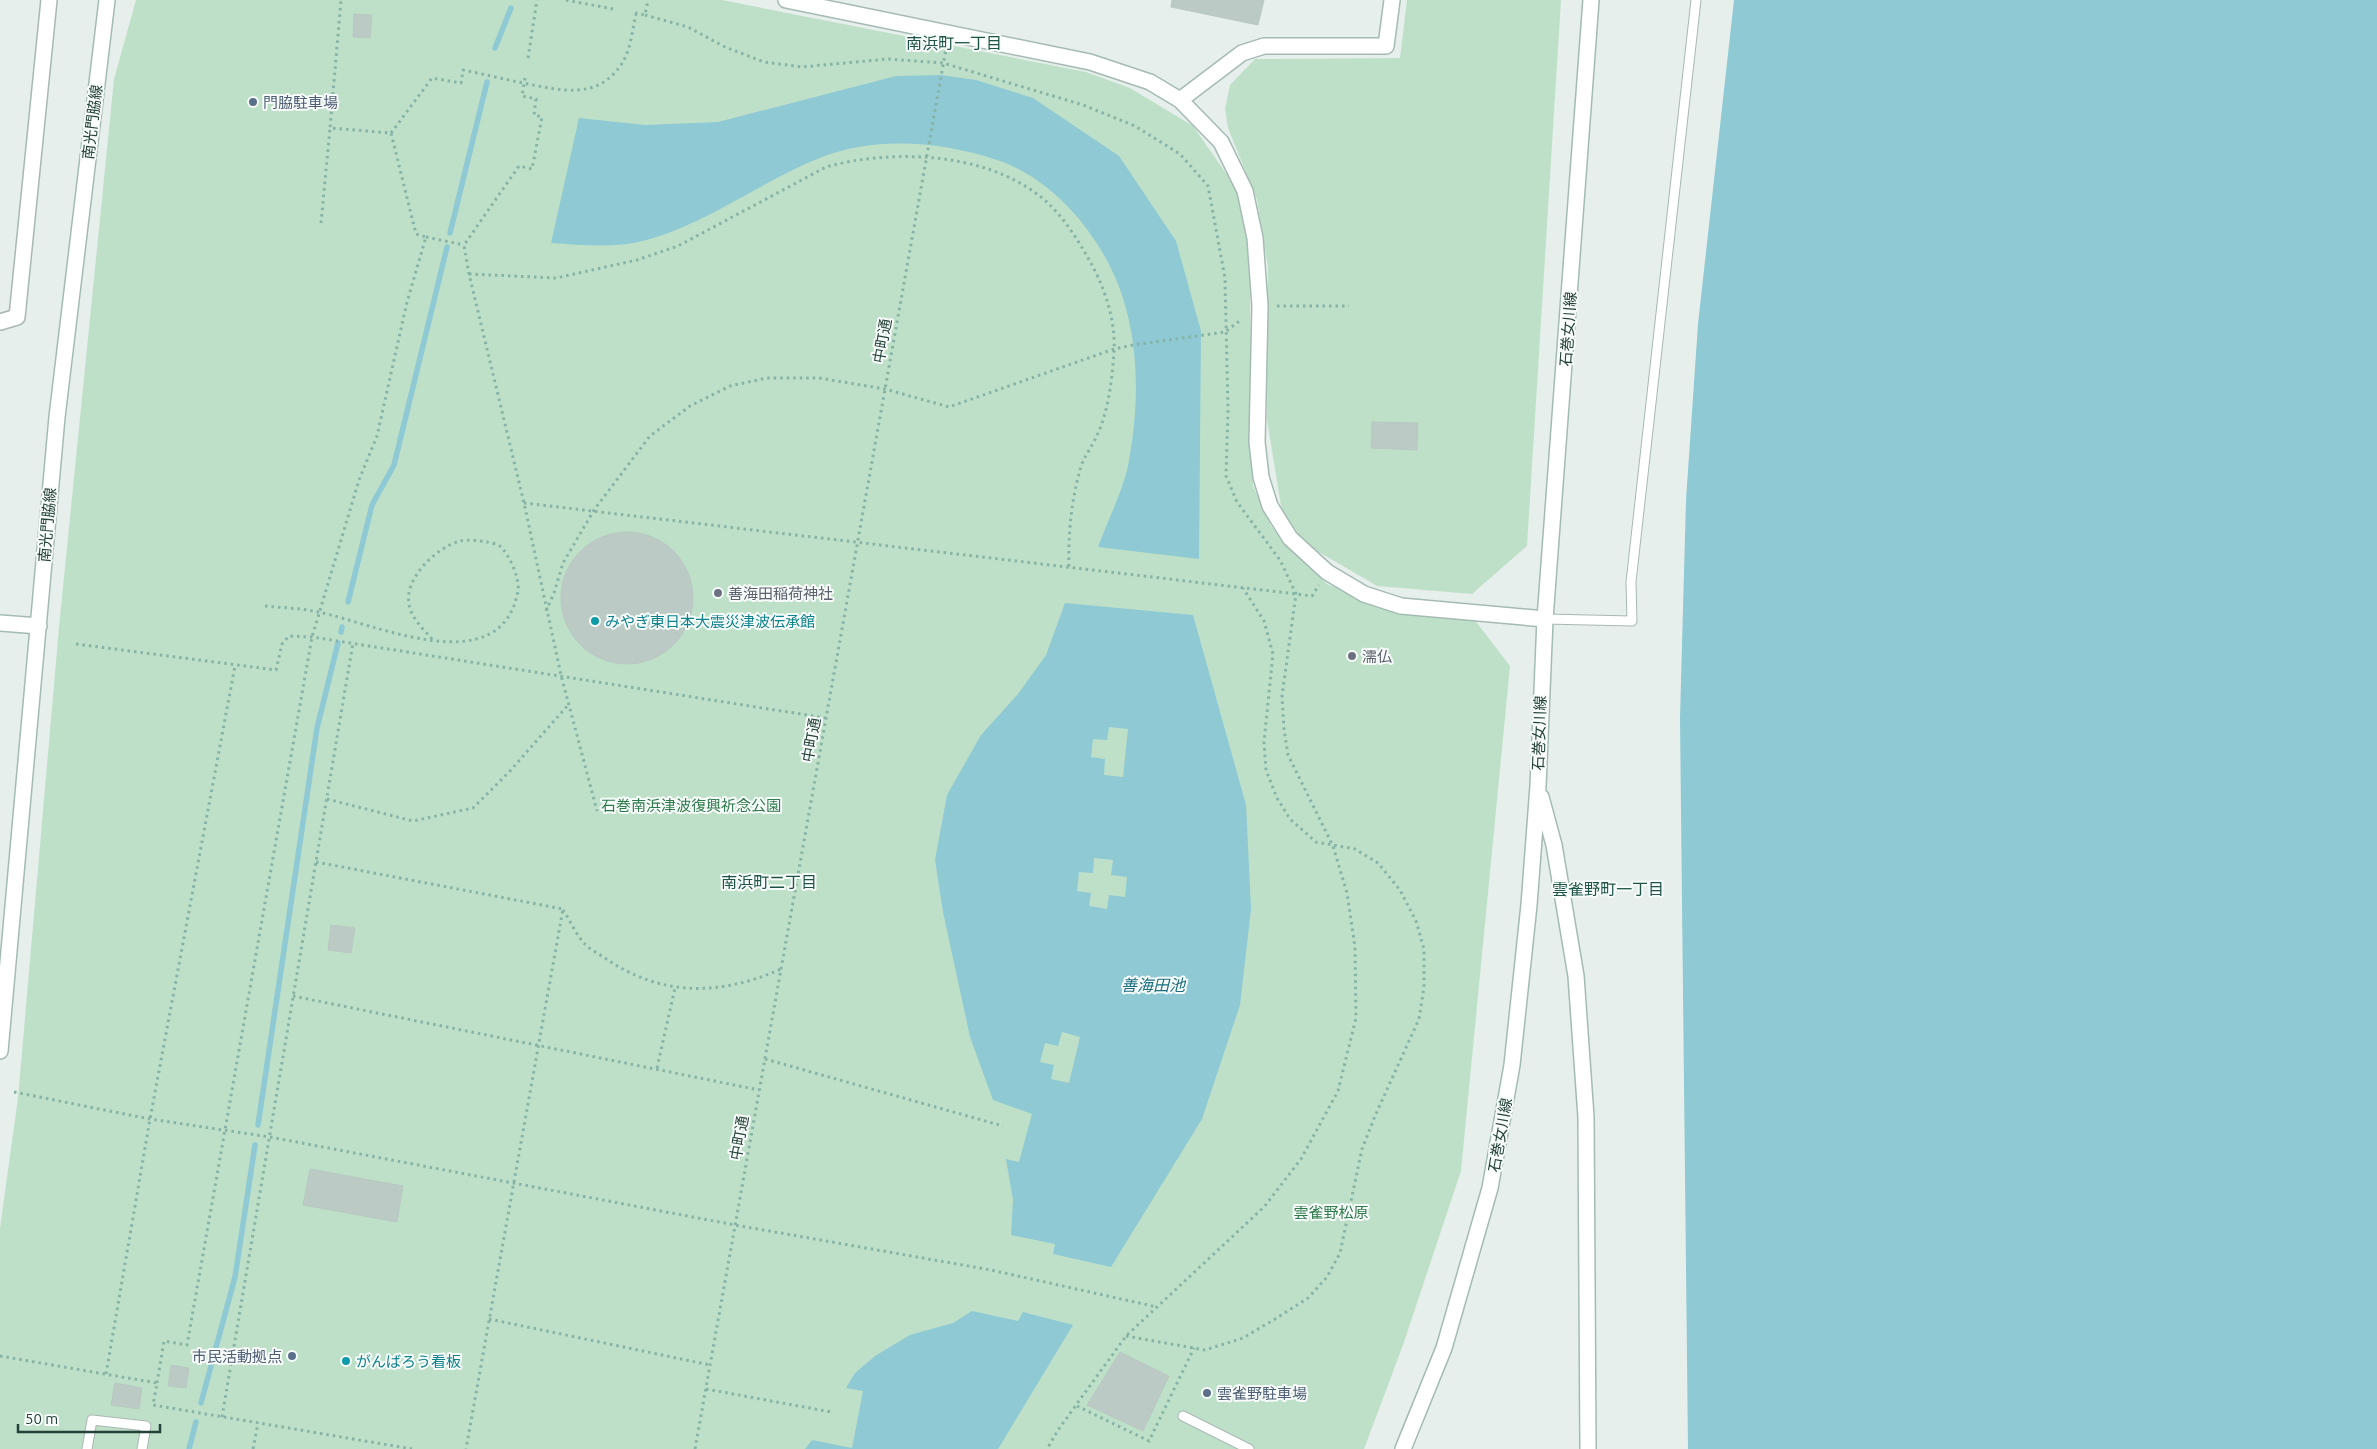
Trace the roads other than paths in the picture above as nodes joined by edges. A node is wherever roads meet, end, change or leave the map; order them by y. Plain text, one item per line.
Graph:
1 (49, 0) edge
2 (107, 0) edge
3 (786, 0) edge
4 (1392, 0) edge
5 (1591, 0) edge
6 (1696, 0) edge
7 (1180, 100) junction
8 (0, 322) edge
9 (1545, 619) junction
10 (0, 623) edge
11 (39, 626) junction
12 (1538, 786) junction
13 (0, 1042) edge
14 (1183, 1416) dead end
15 (87, 1449) edge
16 (142, 1449) edge
17 (1249, 1449) edge
18 (1403, 1449) edge
19 (1588, 1449) edge

1 - 8 street
2 - 11 street, 南光門脇線
3 - 7 street
4 - 7 street
5 - 9 street, 石巻女川線
6 - 9 lane
7 - 9 street
9 - 12 street, 石巻女川線
10 - 11 street
11 - 13 street, 南光門脇線
12 - 18 street, 石巻女川線
12 - 19 street
14 - 17 lane
15 - 16 lane

